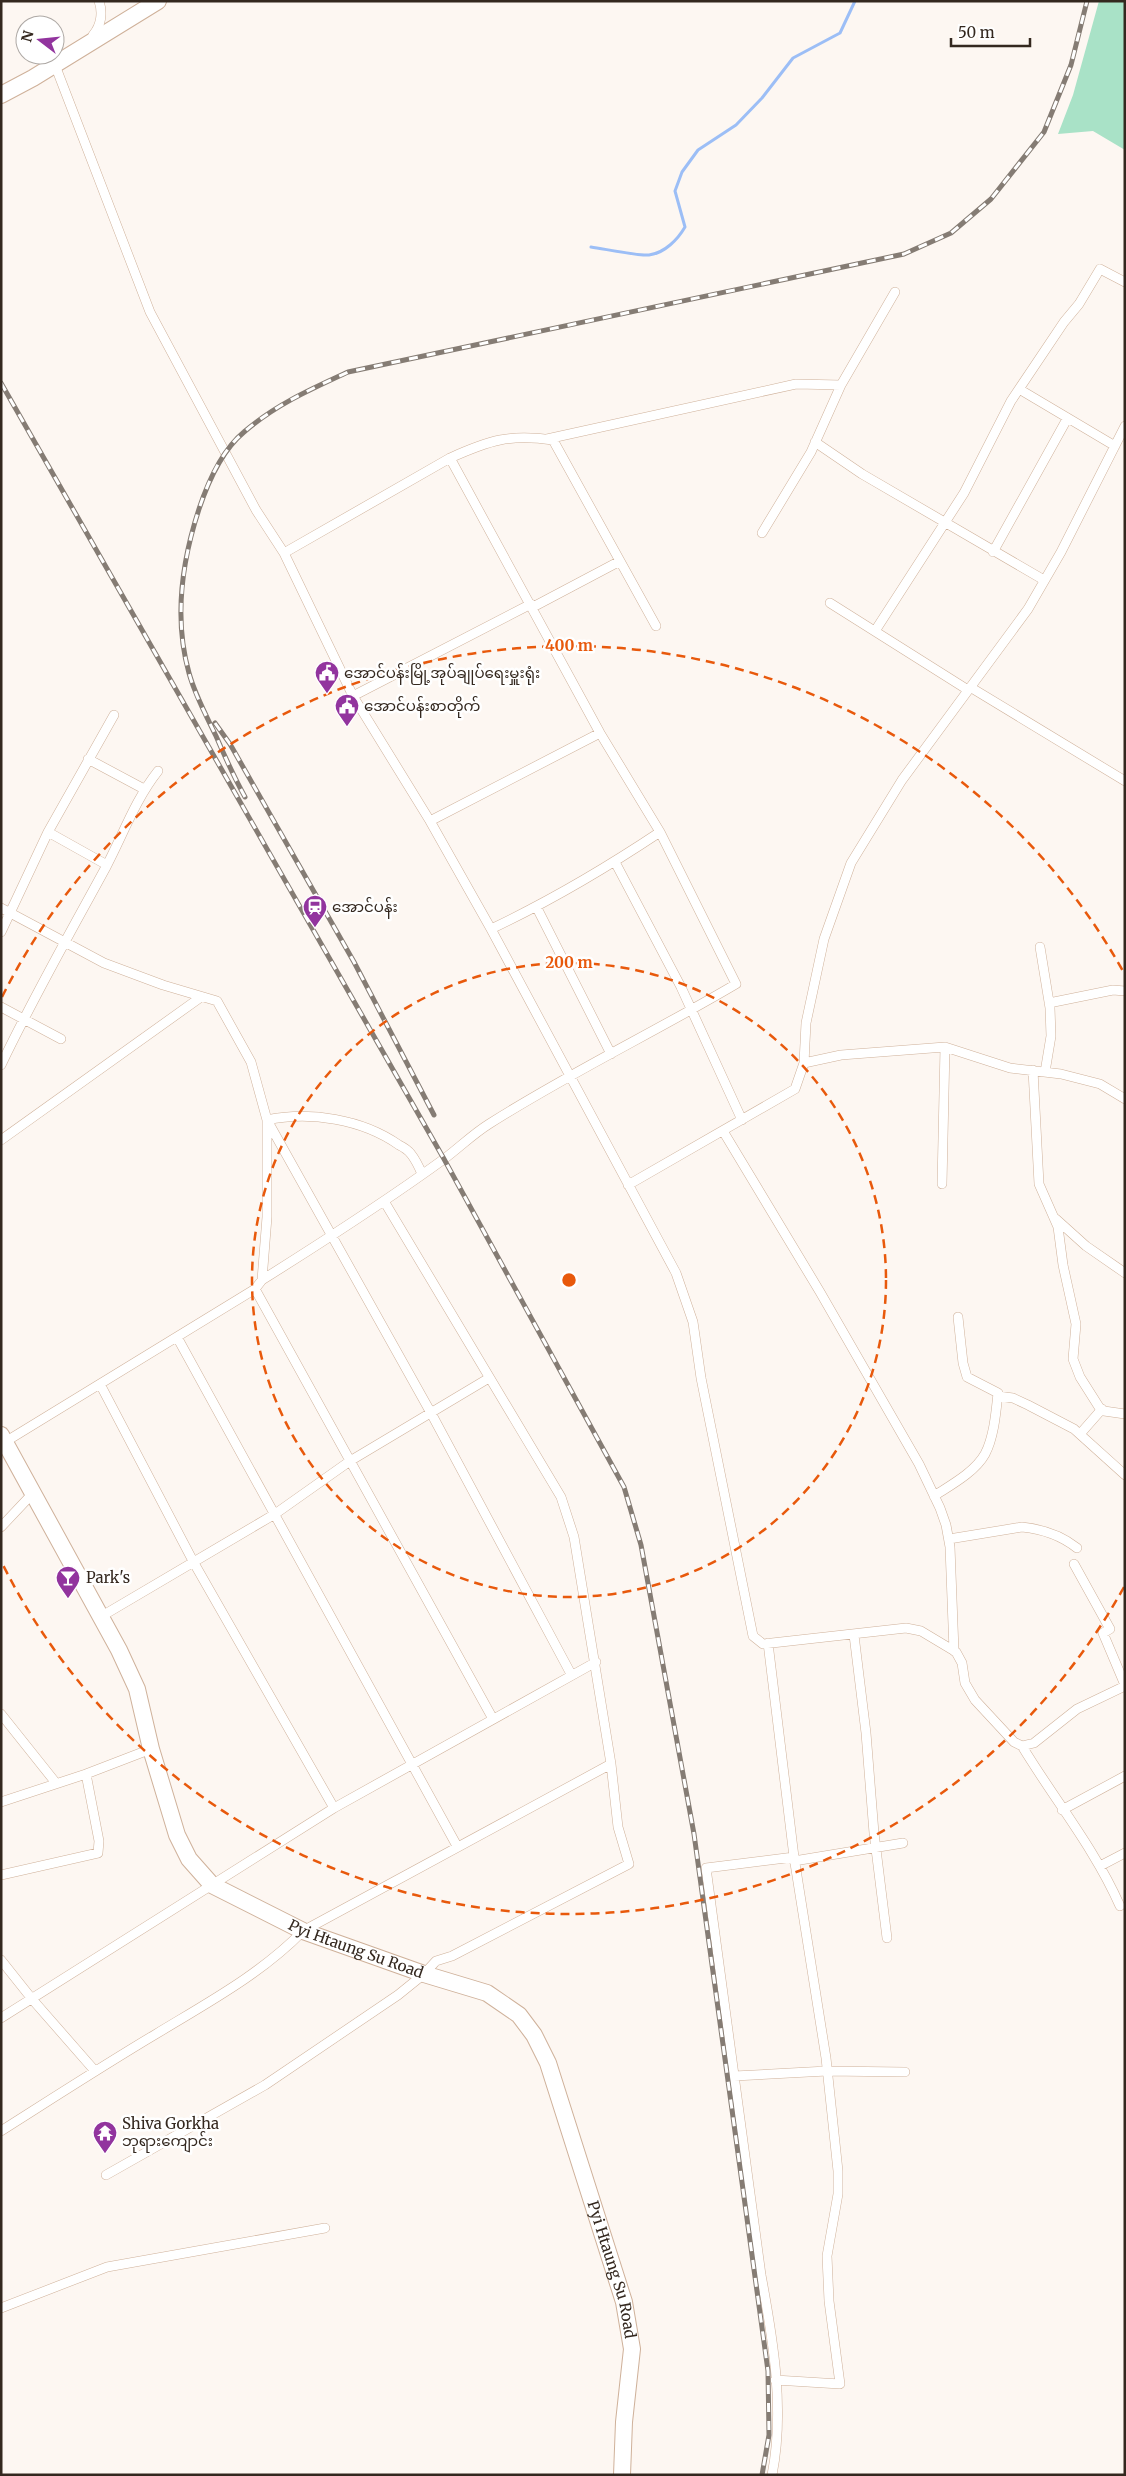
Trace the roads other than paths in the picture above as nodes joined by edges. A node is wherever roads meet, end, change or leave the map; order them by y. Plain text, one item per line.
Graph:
1 (99, 1) edge
2 (156, 2) edge
3 (81, 48) junction
4 (65, 58) edge
5 (55, 65) joint
6 (1, 95) edge
7 (1125, 282) edge
8 (895, 292) dead end
9 (841, 385) junction
10 (1019, 389) junction
11 (1067, 419) junction
12 (1125, 426) edge
13 (546, 439) junction
14 (815, 442) junction
15 (1115, 446) junction
16 (450, 458) junction
17 (944, 523) junction
18 (762, 533) dead end
19 (993, 552) junction
20 (284, 553) junction
21 (620, 561) junction
22 (1044, 580) junction
23 (830, 602) dead end
24 (532, 606) junction
25 (656, 626) dead end
26 (875, 631) junction
27 (969, 688) junction
28 (353, 696) junction
29 (114, 715) dead end
30 (600, 733) junction
31 (88, 758) junction
32 (158, 771) dead end
33 (1125, 781) edge
34 (144, 789) junction
35 (430, 821) junction
36 (48, 832) junction
37 (660, 832) junction
38 (614, 862) junction
39 (107, 865) junction
40 (1, 908) edge
41 (537, 908) junction
42 (11, 913) junction
43 (491, 929) junction
44 (1, 932) edge
45 (64, 942) junction
46 (1040, 947) dead end
47 (1125, 991) edge
48 (201, 997) junction
49 (1049, 1003) junction
50 (1, 1007) edge
51 (692, 1010) junction
52 (23, 1020) junction
53 (61, 1039) dead end
54 (945, 1047) junction
55 (611, 1054) junction
56 (804, 1063) junction
57 (1, 1065) edge
58 (1033, 1070) junction
59 (1045, 1072) junction
60 (569, 1075) junction
61 (1125, 1099) edge
62 (267, 1120) junction
63 (742, 1120) junction
64 (723, 1131) junction
65 (1, 1140) edge
66 (422, 1174) junction
67 (942, 1184) dead end
68 (628, 1185) junction
69 (384, 1201) junction
70 (1054, 1217) junction
71 (332, 1237) junction
72 (1125, 1273) edge
73 (262, 1280) junction
74 (255, 1290) junction
75 (958, 1317) dead end
76 (177, 1337) junction
77 (489, 1378) junction
78 (100, 1384) junction
79 (998, 1396) junction
80 (1102, 1409) junction
81 (431, 1413) junction
82 (1125, 1414) edge
83 (1080, 1434) junction
84 (3, 1439) edge
85 (350, 1461) junction
86 (1125, 1475) edge
87 (34, 1492) junction
88 (934, 1496) junction
89 (275, 1514) junction
90 (1, 1527) edge
91 (949, 1539) junction
92 (1077, 1548) dead end
93 (194, 1563) junction
94 (1074, 1564) dead end
95 (102, 1616) junction
96 (854, 1635) junction
97 (768, 1644) junction
98 (954, 1650) junction
99 (596, 1662) junction
100 (571, 1674) junction
101 (1125, 1685) edge
102 (1, 1714) edge
103 (492, 1719) junction
104 (1022, 1746) junction
105 (151, 1749) junction
106 (412, 1763) junction
107 (611, 1764) junction
108 (86, 1774) junction
109 (1125, 1776) edge
110 (56, 1783) junction
111 (1, 1802) edge
112 (334, 1808) junction
113 (1062, 1810) junction
114 (903, 1843) dead end
115 (457, 1846) junction
116 (876, 1847) junction
117 (1125, 1853) edge
118 (794, 1859) junction
119 (1100, 1866) junction
120 (1, 1875) edge
121 (212, 1885) junction
122 (1120, 1906) dead end
123 (302, 1931) junction
124 (887, 1938) dead end
125 (1, 1960) edge
126 (424, 1974) junction
127 (32, 1999) junction
128 (1, 2018) edge
129 (95, 2071) junction
130 (827, 2071) junction
131 (905, 2072) dead end
132 (734, 2076) junction
133 (1, 2131) edge
134 (106, 2175) dead end
135 (325, 2228) dead end
136 (1, 2308) edge
137 (775, 2380) junction
138 (622, 2475) edge
139 (772, 2475) edge

1 - 3 street
2 - 3 highway
3 - 4 highway
5 - 6 highway
5 - 20 street
7 - 10 street
8 - 9 street
9 - 13 street
9 - 14 street
10 - 11 street
10 - 17 street
11 - 15 street
11 - 19 street
12 - 15 street
13 - 16 street
13 - 21 street
14 - 17 street
14 - 18 street
15 - 22 street
16 - 20 street
16 - 24 street
17 - 19 street
17 - 26 street
19 - 22 street
20 - 28 street
21 - 24 street
21 - 25 street
22 - 27 street
23 - 26 street
24 - 28 street
24 - 30 street
26 - 27 street
27 - 33 street
27 - 56 street
28 - 35 street
29 - 31 street
30 - 35 street
30 - 37 street
31 - 34 street
31 - 36 street
32 - 34 street
34 - 39 street
35 - 43 street
36 - 39 street
36 - 42 street
37 - 38 street
37 - 51 street
38 - 41 street
38 - 51 street
39 - 45 street
40 - 42 street
41 - 43 street
41 - 55 street
42 - 44 street
42 - 45 street
43 - 60 street
45 - 48 street
45 - 52 street
46 - 49 street
47 - 49 street
48 - 62 street
48 - 65 street
49 - 59 street
50 - 52 street
51 - 55 street
51 - 63 street
52 - 53 street
52 - 57 street
54 - 56 street
54 - 58 street
54 - 67 street
55 - 60 street
56 - 63 street
58 - 59 street
58 - 70 street
59 - 61 street
60 - 66 street
60 - 68 street
62 - 66 street
62 - 71 street
62 - 73 street
63 - 64 street
64 - 68 street
64 - 88 street
66 - 69 street
68 - 97 street
69 - 71 street
69 - 77 street
70 - 72 street
70 - 80 street
71 - 73 street
71 - 81 street
73 - 74 street
74 - 76 street
74 - 85 street
75 - 79 street
76 - 78 street
76 - 89 street
77 - 81 street
77 - 99 street
78 - 84 street
78 - 93 street
79 - 83 street
79 - 88 street
80 - 82 street
80 - 83 street
81 - 85 street
81 - 100 street
83 - 86 street
84 - 87 highway, Pyi Htaung Su Road
85 - 89 street
85 - 103 street
87 - 90 street
87 - 95 highway, Pyi Htaung Su Road
88 - 91 street
89 - 93 street
89 - 106 street
91 - 92 street
91 - 98 street
93 - 95 street
93 - 112 street
94 - 101 street
95 - 105 highway, Pyi Htaung Su Road
96 - 97 street
96 - 98 street
96 - 116 street
97 - 118 street
98 - 104 street
99 - 100 street
99 - 107 street
100 - 103 street
101 - 104 street
102 - 110 street
103 - 106 street
104 - 113 street
105 - 108 street
105 - 121 highway, Pyi Htaung Su Road
106 - 112 street
106 - 115 street
107 - 115 street
107 - 126 street
108 - 110 street
108 - 120 street
109 - 113 street
110 - 111 street
112 - 121 street
113 - 119 street
114 - 116 street
115 - 123 street
116 - 118 street
116 - 124 street
117 - 119 street
118 - 130 street
118 - 132 street
119 - 122 street
121 - 123 highway, Pyi Htaung Su Road
121 - 127 street
123 - 126 highway, Pyi Htaung Su Road
123 - 129 street
125 - 127 street
126 - 134 street
126 - 138 highway, Pyi Htaung Su Road
127 - 128 street
127 - 129 street
129 - 133 street
130 - 131 street
130 - 132 street
130 - 137 street
132 - 137 street
135 - 136 street
137 - 139 street

